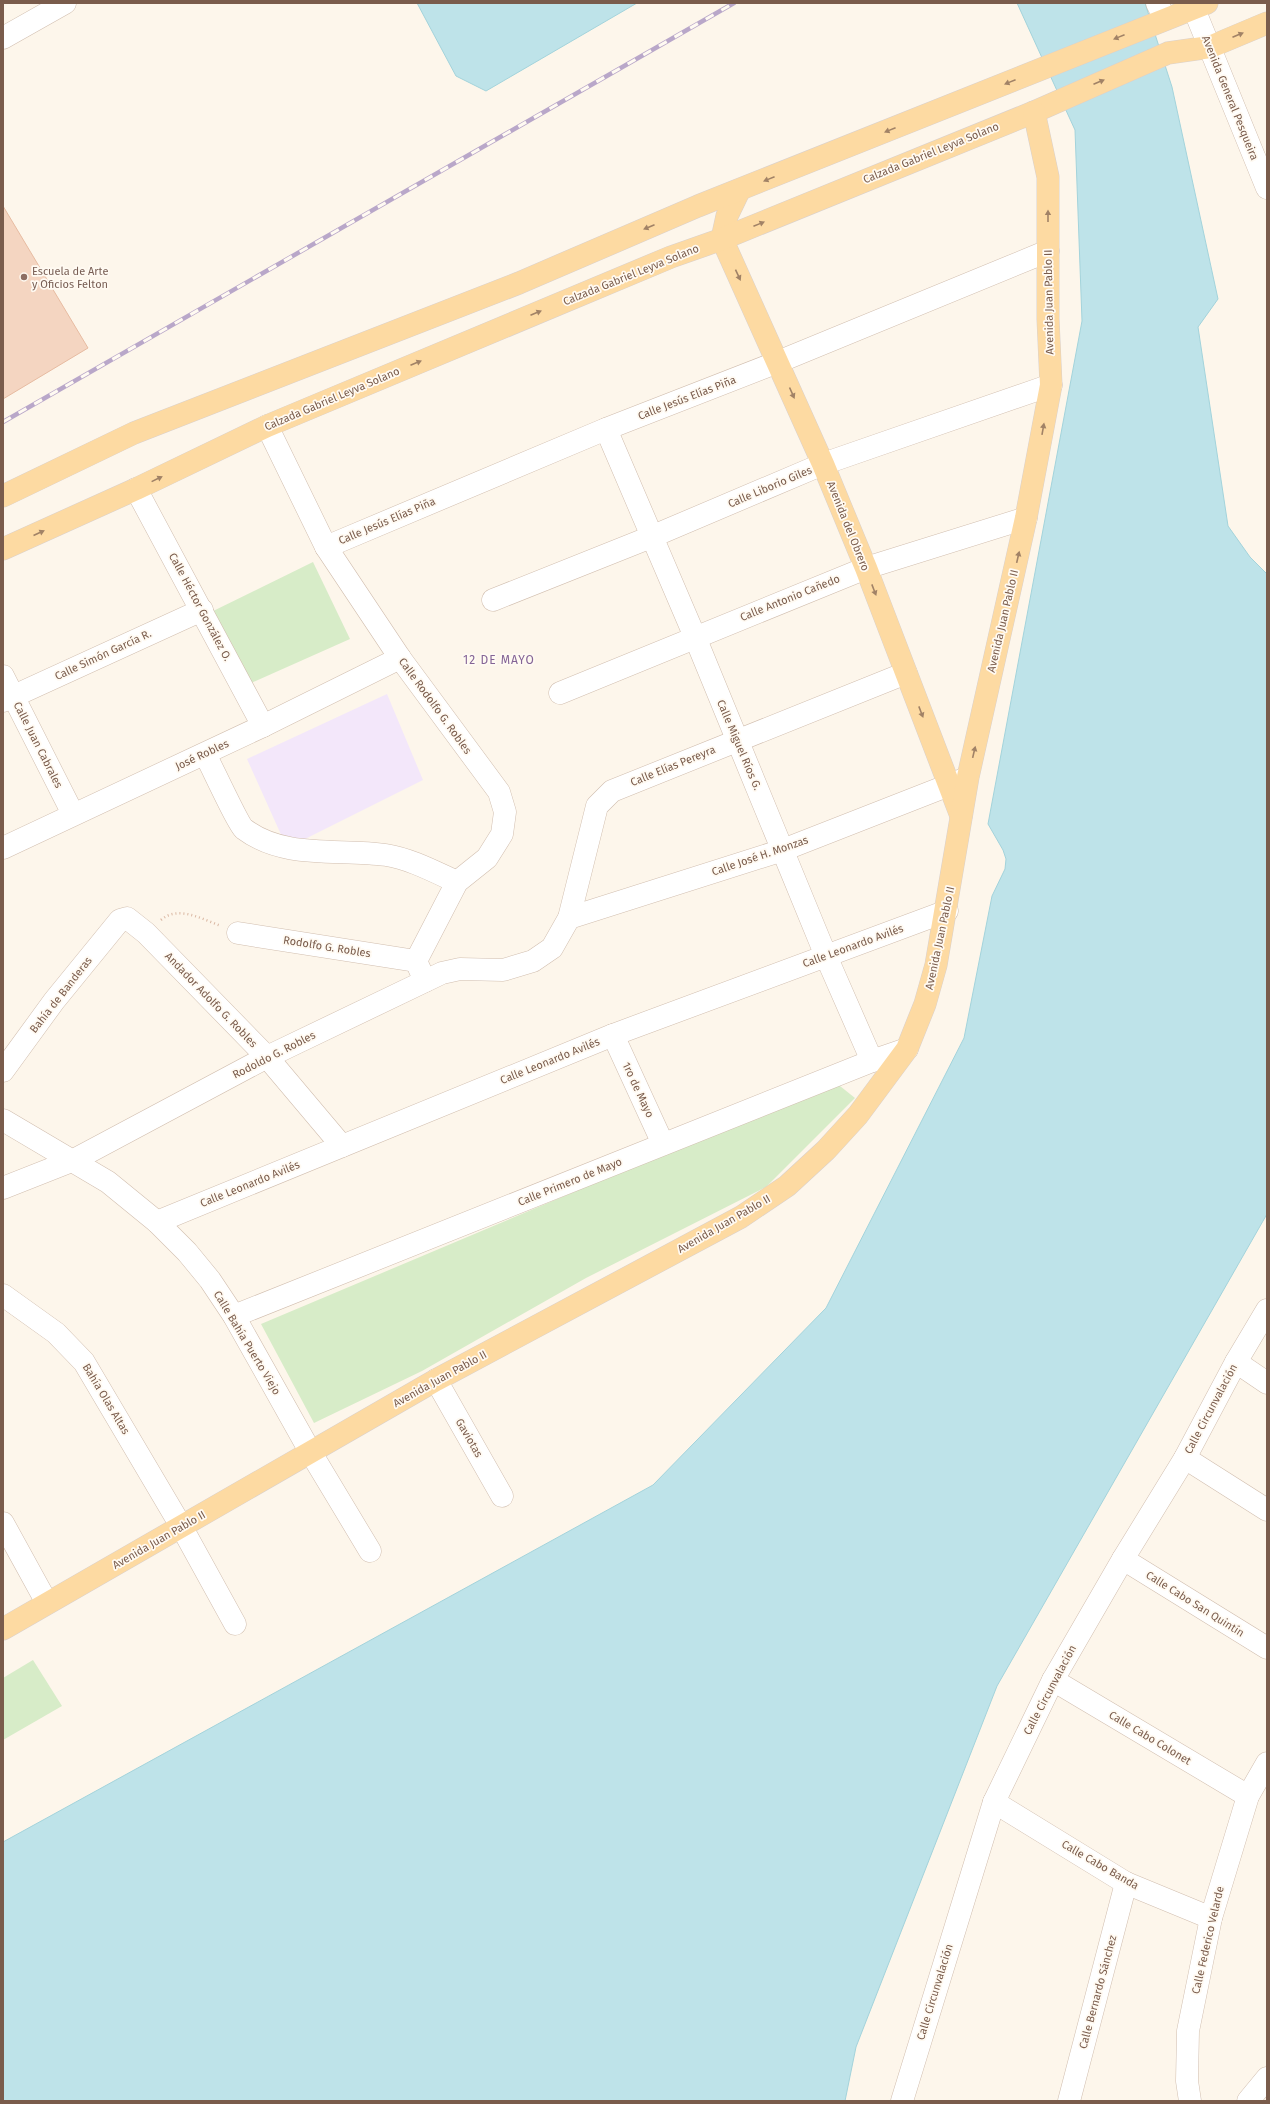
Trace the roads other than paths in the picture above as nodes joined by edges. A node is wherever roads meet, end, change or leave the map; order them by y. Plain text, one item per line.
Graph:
1 (65, 3) edge
2 (1201, 6) edge
3 (1159, 15) edge
4 (1267, 23) edge
5 (3, 38) edge
6 (1210, 47) junction
7 (1034, 112) junction
8 (1267, 188) edge
9 (739, 191) junction
10 (722, 239) junction
11 (1048, 251) junction
12 (778, 362) junction
13 (1051, 385) junction
14 (267, 426) junction
15 (606, 429) junction
16 (823, 464) junction
17 (136, 489) junction
18 (3, 496) edge
19 (1026, 518) junction
20 (651, 537) junction
21 (326, 547) junction
22 (3, 549) edge
23 (866, 568) junction
24 (493, 600) dead end
25 (202, 610) junction
26 (695, 637) junction
27 (400, 658) junction
28 (906, 673) junction
29 (3, 676) edge
30 (560, 693) dead end
31 (8, 699) edge
32 (263, 726) junction
33 (737, 741) junction
34 (205, 754) junction
35 (958, 781) junction
36 (73, 814) junction
37 (3, 848) edge
38 (783, 850) junction
39 (457, 882) junction
40 (947, 911) junction
41 (568, 918) junction
42 (120, 920) joint
43 (238, 933) road end
44 (826, 956) junction
45 (416, 961) junction
46 (425, 981) junction
47 (613, 1035) junction
48 (907, 1049) junction
49 (267, 1057) junction
50 (872, 1061) junction
51 (3, 1071) edge
52 (3, 1120) edge
53 (663, 1144) junction
54 (342, 1146) junction
55 (74, 1160) junction
56 (3, 1188) edge
57 (157, 1222) junction
58 (3, 1295) edge
59 (1267, 1310) edge
60 (234, 1316) junction
61 (1236, 1362) junction
62 (436, 1380) junction
63 (1267, 1383) edge
64 (311, 1453) junction
65 (1185, 1458) junction
66 (502, 1496) dead end
67 (1267, 1510) edge
68 (3, 1523) edge
69 (181, 1526) junction
70 (370, 1550) dead end
71 (1123, 1559) junction
72 (47, 1603) junction
73 (235, 1624) dead end
74 (3, 1629) edge
75 (1267, 1648) edge
76 (1053, 1680) junction
77 (1267, 1763) edge
78 (1248, 1796) junction
79 (994, 1802) junction
80 (1126, 1883) junction
81 (1211, 1918) junction
82 (1267, 2078) edge
83 (902, 2101) edge
84 (1069, 2101) edge
85 (1190, 2101) edge
86 (1248, 2101) edge

1 - 5 street
2 - 3 main road
2 - 6 street, Avenida General Pesqueira
3 -> 9 main road
6 -> 4 main road, Calzada Gabriel Leyva Solano
7 -> 6 main road, Calzada Gabriel Leyva Solano
6 - 8 street, Avenida General Pesqueira
10 -> 7 main road, Calzada Gabriel Leyva Solano
11 -> 7 main road, Avenida Juan Pablo II
9 - 10 main road
9 -> 18 main road
10 -> 12 main road, Avenida del Obrero
14 -> 10 main road, Calzada Gabriel Leyva Solano
11 - 12 street, Calle Jesús Elías Piña
11 - 13 main road, Avenida Juan Pablo II
12 - 15 street, Calle Jesús Elías Piña
12 -> 16 main road, Avenida del Obrero
13 - 16 street, Calle Liborio Giles
19 -> 13 main road, Avenida Juan Pablo II
17 -> 14 main road, Calzada Gabriel Leyva Solano
14 - 21 street, Calle Rodolfo G. Robles
15 - 20 street, Calle Miguel Ríos G.
15 - 21 street, Calle Jesús Elías Piña
16 - 20 street, Calle Liborio Giles
16 - 23 main road, Avenida del Obrero
22 -> 17 main road, Calzada Gabriel Leyva Solano
17 - 25 street, Calle Héctor González O.
19 - 23 street, Calle Antonio Cañedo
35 -> 19 main road, Avenida Juan Pablo II
20 - 24 street, Calle Liborio Giles
20 - 26 street, Calle Miguel Ríos G.
21 - 27 street, Calle Rodolfo G. Robles
23 - 26 street, Calle Antonio Cañedo
23 -> 28 main road, Avenida del Obrero
25 - 31 street, Calle Simón García R.
25 - 32 street, Calle Héctor González O.
26 - 30 street, Calle Antonio Cañedo
26 - 33 street, Calle Miguel Ríos G.
27 - 32 street, José Robles
27 - 39 street, Calle Rodolfo G. Robles
28 - 33 street, Calle Elías Pereyra
28 -> 35 main road, Avenida del Obrero
29 - 31 street, Calle Juan Cabrales
31 - 36 street, Calle Juan Cabrales
32 - 34 street, José Robles
33 - 38 street, Calle Miguel Ríos G.
33 - 41 street, Calle Elías Pereyra
34 - 36 street, José Robles
34 - 39 street
35 - 38 street, Calle José H. Monzas
35 - 40 main road, Avenida Juan Pablo II
36 - 37 street, José Robles
38 - 41 street, Calle José H. Monzas
38 - 44 street, Calle Miguel Ríos G.
39 - 45 street, Calle Rodolfo G. Robles
40 - 44 street, Calle Leonardo Avilés
40 - 48 main road, Avenida Juan Pablo II
41 - 46 street, Rodoldo G. Robles
42 - 49 street, Andador Adolfo G. Robles
42 - 51 street, Bahía de Banderas
43 - 45 street, Rodolfo G. Robles
44 - 47 street, Calle Leonardo Avilés
44 - 50 street, Calle Miguel Ríos G.
45 - 46 street
46 - 49 street, Rodoldo G. Robles
47 - 53 street, 1ro de Mayo
47 - 54 street, Calle Leonardo Avilés
48 - 50 street, Calle Primero de Mayo
48 - 62 main road, Avenida Juan Pablo II
49 - 54 street, Andador Adolfo G. Robles
49 - 55 street, Rodoldo G. Robles
50 - 53 street, Calle Primero de Mayo
52 - 55 street, Calle Bahía Puerto Viejo
53 - 60 street, Calle Primero de Mayo
54 - 57 street, Calle Leonardo Avilés
55 - 56 street, Rodoldo G. Robles
55 - 57 street, Calle Bahía Puerto Viejo
57 - 60 street, Calle Bahía Puerto Viejo
58 - 69 street, Bahía Olas Altas
59 - 61 street, Calle Circunvalación
60 - 64 street, Calle Bahía Puerto Viejo
61 - 63 street
61 - 65 street, Calle Circunvalación
62 - 64 main road, Avenida Juan Pablo II
62 - 66 street, Gaviotas
64 - 69 main road, Avenida Juan Pablo II
64 - 70 street, Calle Bahía Puerto Viejo
65 - 67 street
65 - 71 street, Calle Circunvalación
68 - 72 street
69 - 72 main road, Avenida Juan Pablo II
69 - 73 street, Bahía Olas Altas
71 - 75 street, Calle Cabo San Quintín
71 - 76 street, Calle Circunvalación
72 - 74 main road, Avenida Juan Pablo II
76 - 78 street, Calle Cabo Colonet
76 - 79 street, Calle Circunvalación
77 - 78 street, Calle Federico Velarde
78 - 81 street, Calle Federico Velarde
79 - 80 street, Calle Cabo Banda
79 - 83 street, Calle Circunvalación
80 - 81 street, Calle Cabo Banda
80 - 84 street, Calle Bernardo Sánchez
81 - 85 street, Calle Federico Velarde
82 - 86 street

